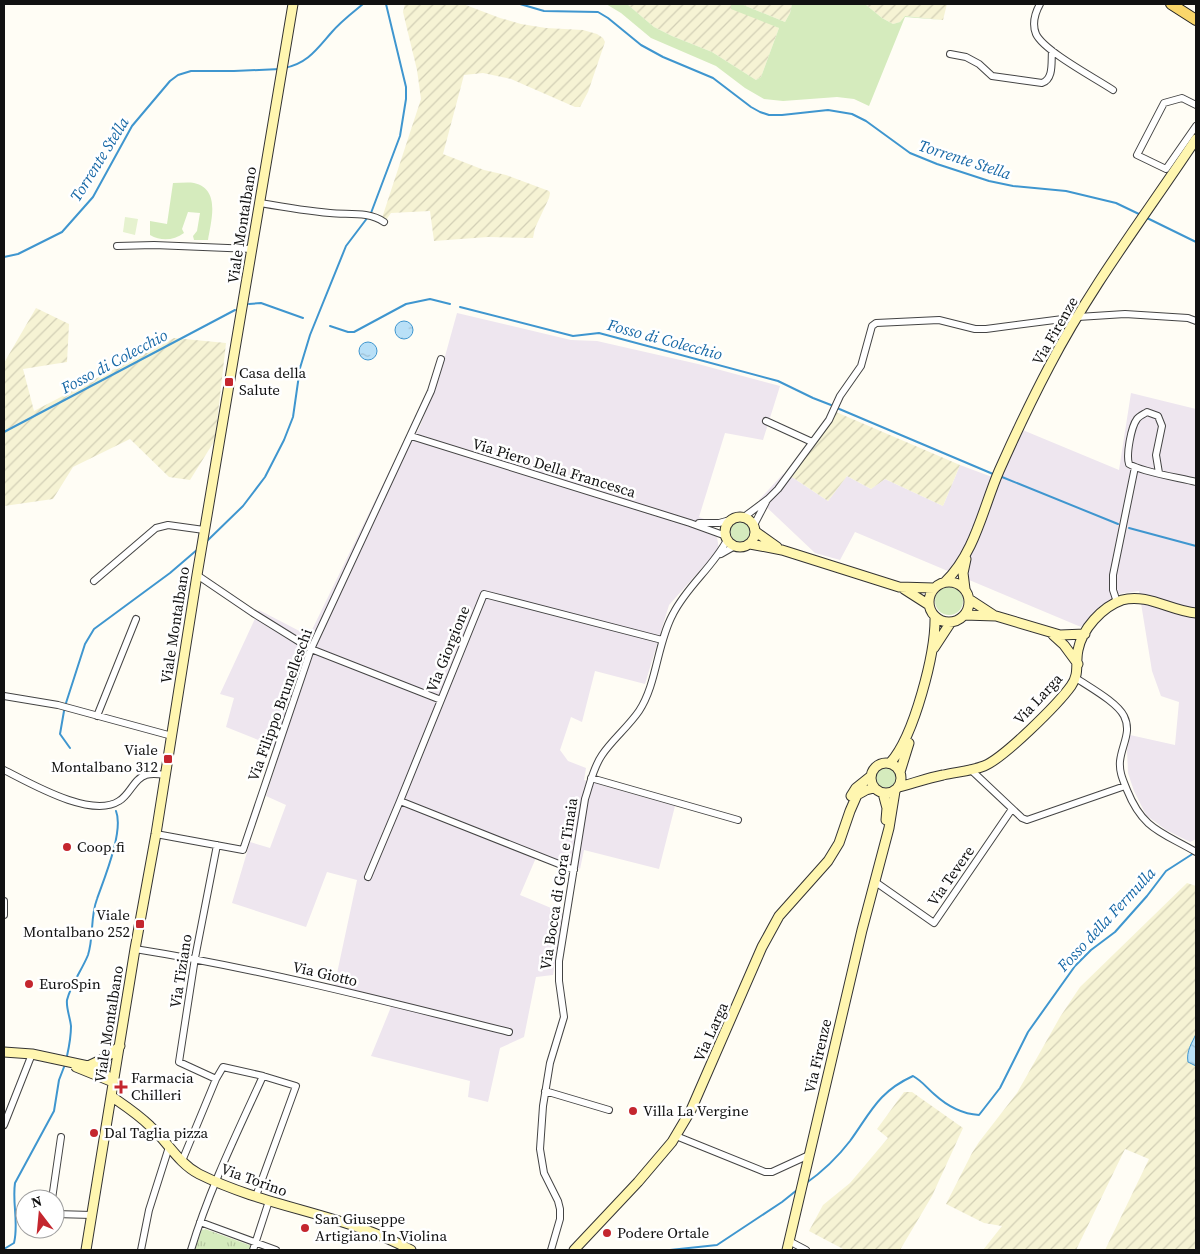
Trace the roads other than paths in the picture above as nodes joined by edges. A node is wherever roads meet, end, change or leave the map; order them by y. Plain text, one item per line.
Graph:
1 (293, 4) edge
2 (1040, 4) edge
3 (1171, 4) edge
4 (1196, 20) edge
5 (1052, 51) junction
6 (950, 54) dead end
7 (1113, 90) dead end
8 (1196, 105) edge
9 (1196, 126) edge
10 (1196, 140) edge
11 (260, 203) junction
12 (384, 222) dead end
13 (116, 246) dead end
14 (252, 249) junction
15 (1078, 317) junction
16 (1196, 321) edge
17 (441, 359) dead end
18 (766, 421) dead end
19 (411, 436) junction
20 (812, 442) junction
21 (1136, 467) junction
22 (1159, 473) junction
23 (1196, 482) edge
24 (768, 499) junction
25 (744, 516) junction
26 (730, 520) junction
27 (690, 523) junction
28 (755, 528) junction
29 (204, 533) junction
30 (729, 540) junction
31 (750, 544) junction
32 (782, 550) junction
33 (966, 553) junction
34 (197, 575) junction
35 (94, 581) dead end
36 (945, 582) junction
37 (900, 587) junction
38 (934, 588) junction
39 (964, 589) junction
40 (969, 599) junction
41 (1117, 602) junction
42 (929, 605) junction
43 (1196, 613) edge
44 (964, 615) junction
45 (935, 616) junction
46 (996, 616) junction
47 (136, 619) dead end
48 (951, 622) junction
49 (1051, 633) junction
50 (1085, 634) junction
51 (662, 640) junction
52 (311, 649) junction
53 (933, 650) junction
54 (1078, 664) junction
55 (1076, 678) junction
56 (4, 696) edge
57 (441, 700) junction
58 (97, 716) junction
59 (914, 717) junction
60 (172, 736) junction
61 (890, 763) junction
62 (970, 769) junction
63 (4, 770) edge
64 (165, 774) junction
65 (871, 776) junction
66 (591, 778) junction
67 (899, 782) junction
68 (1125, 786) junction
69 (874, 788) junction
70 (883, 793) junction
71 (400, 801) junction
72 (1012, 809) junction
73 (850, 811) junction
74 (738, 820) dead end
75 (156, 834) junction
76 (217, 845) junction
77 (1196, 852) edge
78 (877, 868) junction
79 (574, 870) junction
80 (368, 877) dead end
81 (874, 881) junction
82 (4, 901) edge
83 (4, 915) edge
84 (135, 949) junction
85 (195, 958) junction
86 (509, 1032) dead end
87 (120, 1046) junction
88 (4, 1052) edge
89 (32, 1054) junction
90 (69, 1063) junction
91 (88, 1066) junction
92 (263, 1076) junction
93 (216, 1079) junction
94 (113, 1082) junction
95 (545, 1091) junction
96 (111, 1096) junction
97 (609, 1110) dead end
98 (4, 1125) edge
99 (676, 1136) junction
100 (61, 1137) dead end
101 (169, 1146) junction
102 (809, 1155) junction
103 (182, 1161) junction
104 (216, 1182) junction
105 (53, 1189) edge
106 (256, 1196) junction
107 (269, 1200) junction
108 (65, 1214) edge
109 (92, 1215) junction
110 (200, 1222) junction
111 (256, 1242) junction
112 (788, 1246) edge
113 (552, 1249) edge
114 (86, 1250) edge
115 (141, 1250) edge
116 (191, 1250) edge
117 (253, 1250) edge
118 (276, 1250) edge
119 (411, 1250) edge
120 (574, 1250) edge
121 (806, 1250) edge

1 - 11 street, Viale Montalbano
2 - 5 street
3 - 4 main road
5 - 6 street
5 - 7 street
8 - 9 street
10 - 15 street, Via Firenze
11 - 12 street
11 - 14 street, Viale Montalbano
13 - 14 street
14 - 29 street, Viale Montalbano
15 - 16 street
15 - 20 street
15 - 33 street, Via Firenze
17 - 19 street, Via Filippo Brunelleschi
18 - 20 street
19 - 27 street, Via Piero Della Francesca
19 - 52 street, Via Filippo Brunelleschi
20 - 24 street
21 - 22 street
21 - 22 street
21 - 41 street
22 - 23 street
24 - 25 street
24 - 28 street
25 - 26 street
25 - 28 street
26 - 27 street
26 - 30 street, Via Bocca di Gora e Tinaia
27 - 30 street
28 - 31 street
28 - 32 street
29 - 34 street, Viale Montalbano
29 - 35 street
30 - 31 street
30 - 51 street, Via Bocca di Gora e Tinaia
31 - 32 street
32 - 37 street
33 - 36 street, Via Firenze
33 - 39 street, Via Firenze
34 - 52 street
34 - 60 street, Viale Montalbano
36 - 38 street, Via Firenze
36 - 39 street
37 - 38 street
37 - 42 street
38 - 42 street
39 - 40 street, Via Firenze
40 - 44 street
40 - 46 street
41 - 43 street, Via Larga
41 - 50 street, Via Larga
42 - 45 street
44 - 46 street
44 - 48 street, Via Firenze
45 - 48 street
45 - 53 street, Via Firenze
46 - 49 street
47 - 58 street
48 - 53 street, Via Firenze
49 - 50 street
49 - 54 street
50 - 54 street, Via Larga
51 - 57 street, Via Giorgione
51 - 66 street, Via Bocca di Gora e Tinaia
52 - 57 street
52 - 76 street, Via Filippo Brunelleschi
53 - 59 street, Via Firenze
54 - 55 street, Via Larga
55 - 62 street, Via Larga
55 - 68 street
56 - 58 street
57 - 71 street, Via Giorgione
58 - 60 street
59 - 61 street, Via Firenze
59 - 67 street, Via Firenze
60 - 64 street, Viale Montalbano
61 - 65 street, Via Firenze
61 - 67 street
62 - 67 street, Via Larga
62 - 72 street
63 - 64 street
64 - 75 street, Viale Montalbano
65 - 69 street
65 - 73 street, Via Larga
66 - 74 street
66 - 79 street, Via Bocca di Gora e Tinaia
67 - 70 street
67 - 78 street, Via Firenze
68 - 72 street
68 - 77 street
69 - 70 street
69 - 73 street, Via Larga
70 - 78 street, Via Firenze
71 - 79 street
71 - 80 street, Via Giorgione
72 - 81 street, Via Tevere
73 - 99 street, Via Larga
75 - 76 street, Via Filippo Brunelleschi
75 - 84 street, Viale Montalbano
76 - 85 street, Via Tiziano
78 - 81 street, Via Firenze
79 - 95 street, Via Bocca di Gora e Tinaia
81 - 102 street, Via Firenze
82 - 83 street
84 - 85 street, Via Giotto
84 - 87 street, Viale Montalbano
85 - 86 street, Via Giotto
85 - 93 street, Via Tiziano
87 - 91 street
87 - 94 street, Viale Montalbano
88 - 89 street
89 - 90 street
89 - 98 street
90 - 91 street
90 - 94 street
91 - 94 street
92 - 93 street
92 - 104 street
92 - 106 street
93 - 103 street
94 - 96 street, Viale Montalbano
95 - 97 street
95 - 113 street, Via Bocca di Gora e Tinaia
96 - 101 street, Via Torino
96 - 109 street, Viale Montalbano
99 - 102 street
99 - 120 street, Via Larga
100 - 105 street
101 - 103 street, Via Torino
101 - 115 street
102 - 112 street, Via Firenze
103 - 104 street, Via Torino
104 - 106 street, Via Torino
104 - 110 street
106 - 107 street, Via Torino
107 - 111 street
107 - 119 street, Via Torino
108 - 109 street
109 - 114 street, Viale Montalbano
110 - 111 street
110 - 116 street
111 - 117 street
111 - 118 street
112 - 121 street

